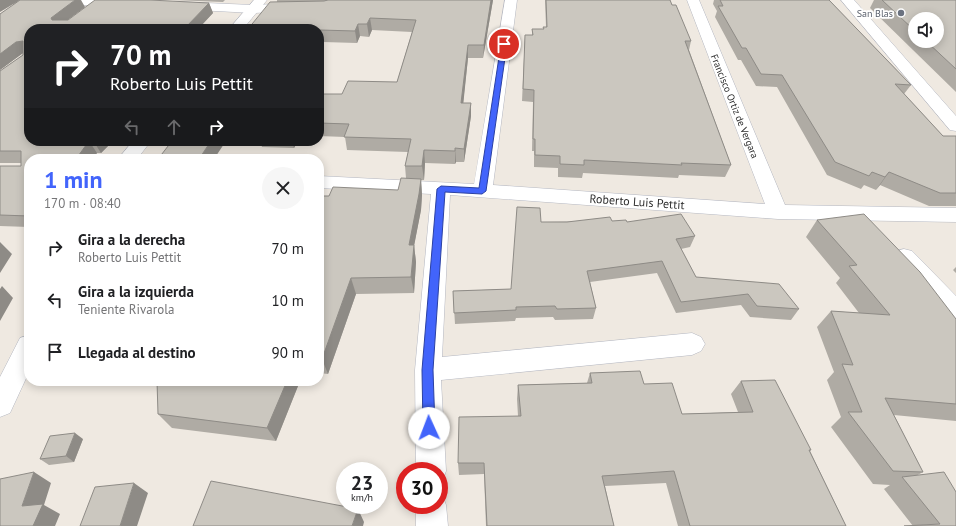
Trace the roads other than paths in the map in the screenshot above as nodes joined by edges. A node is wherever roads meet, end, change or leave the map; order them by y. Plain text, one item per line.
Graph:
1 (58, 0) edge
2 (511, 0) edge
3 (693, 0) edge
4 (847, 0) edge
5 (102, 1) edge
6 (131, 3) edge
7 (257, 4) edge
8 (170, 5) edge
9 (304, 7) edge
10 (83, 16) edge
11 (240, 24) edge
12 (956, 126) edge
13 (138, 146) edge
14 (131, 154) edge
15 (324, 182) edge
16 (441, 189) junction
17 (482, 191) junction
18 (778, 212) junction
19 (863, 214) junction
20 (956, 215) edge
21 (956, 310) edge
22 (692, 344) dead end
23 (24, 356) edge
24 (428, 370) junction
25 (0, 404) edge
26 (430, 462) edge
27 (431, 514) edge
28 (432, 526) edge

1 - 5 street
2 - 17 street
3 - 18 street, Francisco Ortiz de Vergara
4 - 12 street
5 - 6 street
5 - 10 street
7 - 8 street
7 - 9 street
7 - 11 street
13 - 14 street
15 - 16 street, Roberto Luis Pettit
16 - 17 street, Roberto Luis Pettit
16 - 24 street
17 - 18 street, Roberto Luis Pettit
18 - 19 street, Roberto Luis Pettit
19 - 20 street, Roberto Luis Pettit
19 - 21 street
22 - 24 street
23 - 25 street
24 - 26 street
27 - 28 street

